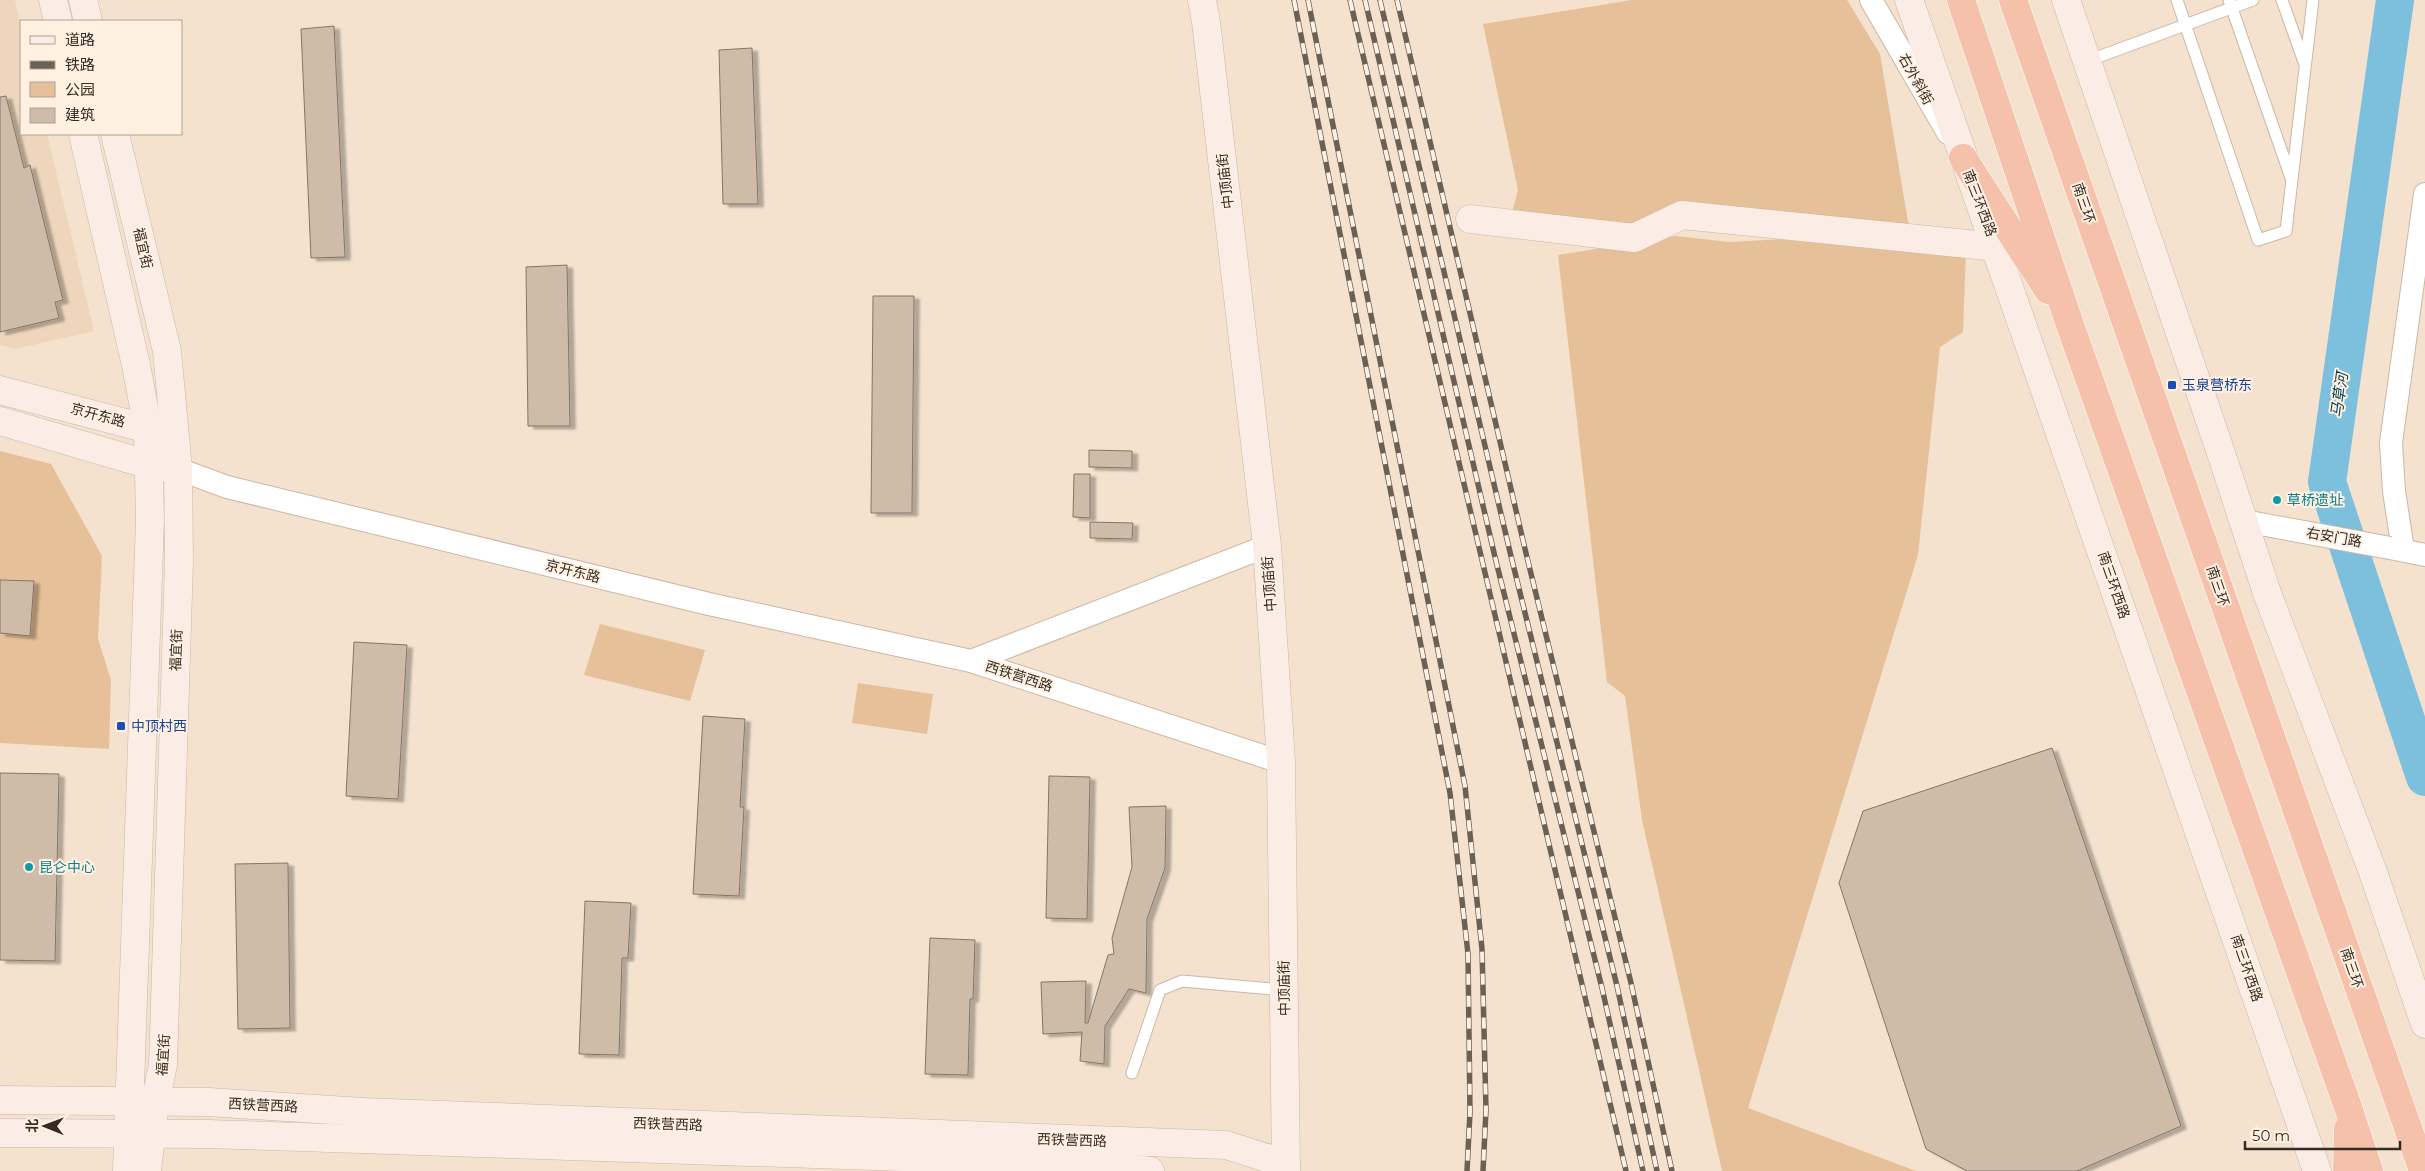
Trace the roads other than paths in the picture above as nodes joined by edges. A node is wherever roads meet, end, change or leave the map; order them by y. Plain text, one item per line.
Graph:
1 (53, 0) edge
2 (83, 0) edge
3 (1202, 0) edge
4 (1871, 0) edge
5 (1909, 0) edge
6 (1961, 0) edge
7 (2013, 0) edge
8 (2066, 0) edge
9 (2177, 0) edge
10 (2253, 0) edge
11 (2282, 0) edge
12 (2313, 0) edge
13 (2230, 4) edge
14 (58, 20) edge
15 (88, 20) edge
16 (2185, 25) junction
17 (2087, 61) junction
18 (2306, 66) junction
19 (83, 135) edge
20 (115, 135) edge
21 (1963, 158) junction
22 (2292, 182) junction
23 (2425, 194) edge
24 (1470, 218) dead end
25 (1997, 247) junction
26 (2070, 325) junction
27 (0, 390) edge
28 (0, 421) edge
29 (148, 429) junction
30 (150, 465) junction
31 (178, 470) junction
32 (2244, 521) junction
33 (1267, 546) junction
34 (2396, 549) junction
35 (2425, 555) edge
36 (971, 661) junction
37 (1281, 762) junction
38 (1284, 990) junction
39 (2425, 1024) edge
40 (1132, 1073) dead end
41 (0, 1100) edge
42 (142, 1103) junction
43 (2348, 1107) junction
44 (0, 1133) edge
45 (140, 1134) junction
46 (1286, 1167) edge
47 (127, 1171) edge
48 (147, 1171) edge
49 (1150, 1171) edge
50 (1240, 1171) edge
51 (2317, 1171) edge
52 (2347, 1171) edge
53 (2369, 1171) edge
54 (2424, 1171) edge

1 - 14 street
2 - 15 street
3 - 33 street, 中顶庙街
4 - 21 street, 右外斜街
5 - 21 street, 南三环西路
6 - 26 highway
7 - 54 highway, 南三环
8 - 17 street
9 - 16 lane
10 - 13 lane
11 - 18 lane
12 - 18 lane
13 - 16 lane
13 - 22 lane
16 - 17 lane
16 - 22 lane
17 - 32 street
18 - 22 lane
19 - 29 street, 福宜街
20 - 31 street, 福宜街
21 - 25 street, 南三环西路
21 - 26 highway
23 - 34 street
24 - 25 street
25 - 51 street, 南三环西路
26 - 43 highway
27 - 29 street, 京开东路
28 - 30 street, 京开东路
29 - 30 street, 福宜街
29 - 31 street
30 - 31 street, 京开东路
30 - 42 street, 福宜街
31 - 36 street, 京开东路
31 - 42 street, 福宜街
32 - 34 street, 右安门路, bridge
32 - 39 street
33 - 36 street, 西铁营西路
33 - 37 street, 中顶庙街
34 - 35 street, 右安门路
36 - 37 street, 西铁营西路
37 - 38 street, 中顶庙街
38 - 40 lane
38 - 46 street, 中顶庙街
41 - 42 street, 西铁营西路
42 - 45 street, 福宜街
42 - 46 street, 西铁营西路
43 - 52 highway
43 - 53 highway
44 - 45 street, 西铁营西路
45 - 47 street, 福宜街
45 - 48 street, 福宜街
45 - 49 street, 西铁营西路
46 - 50 street

